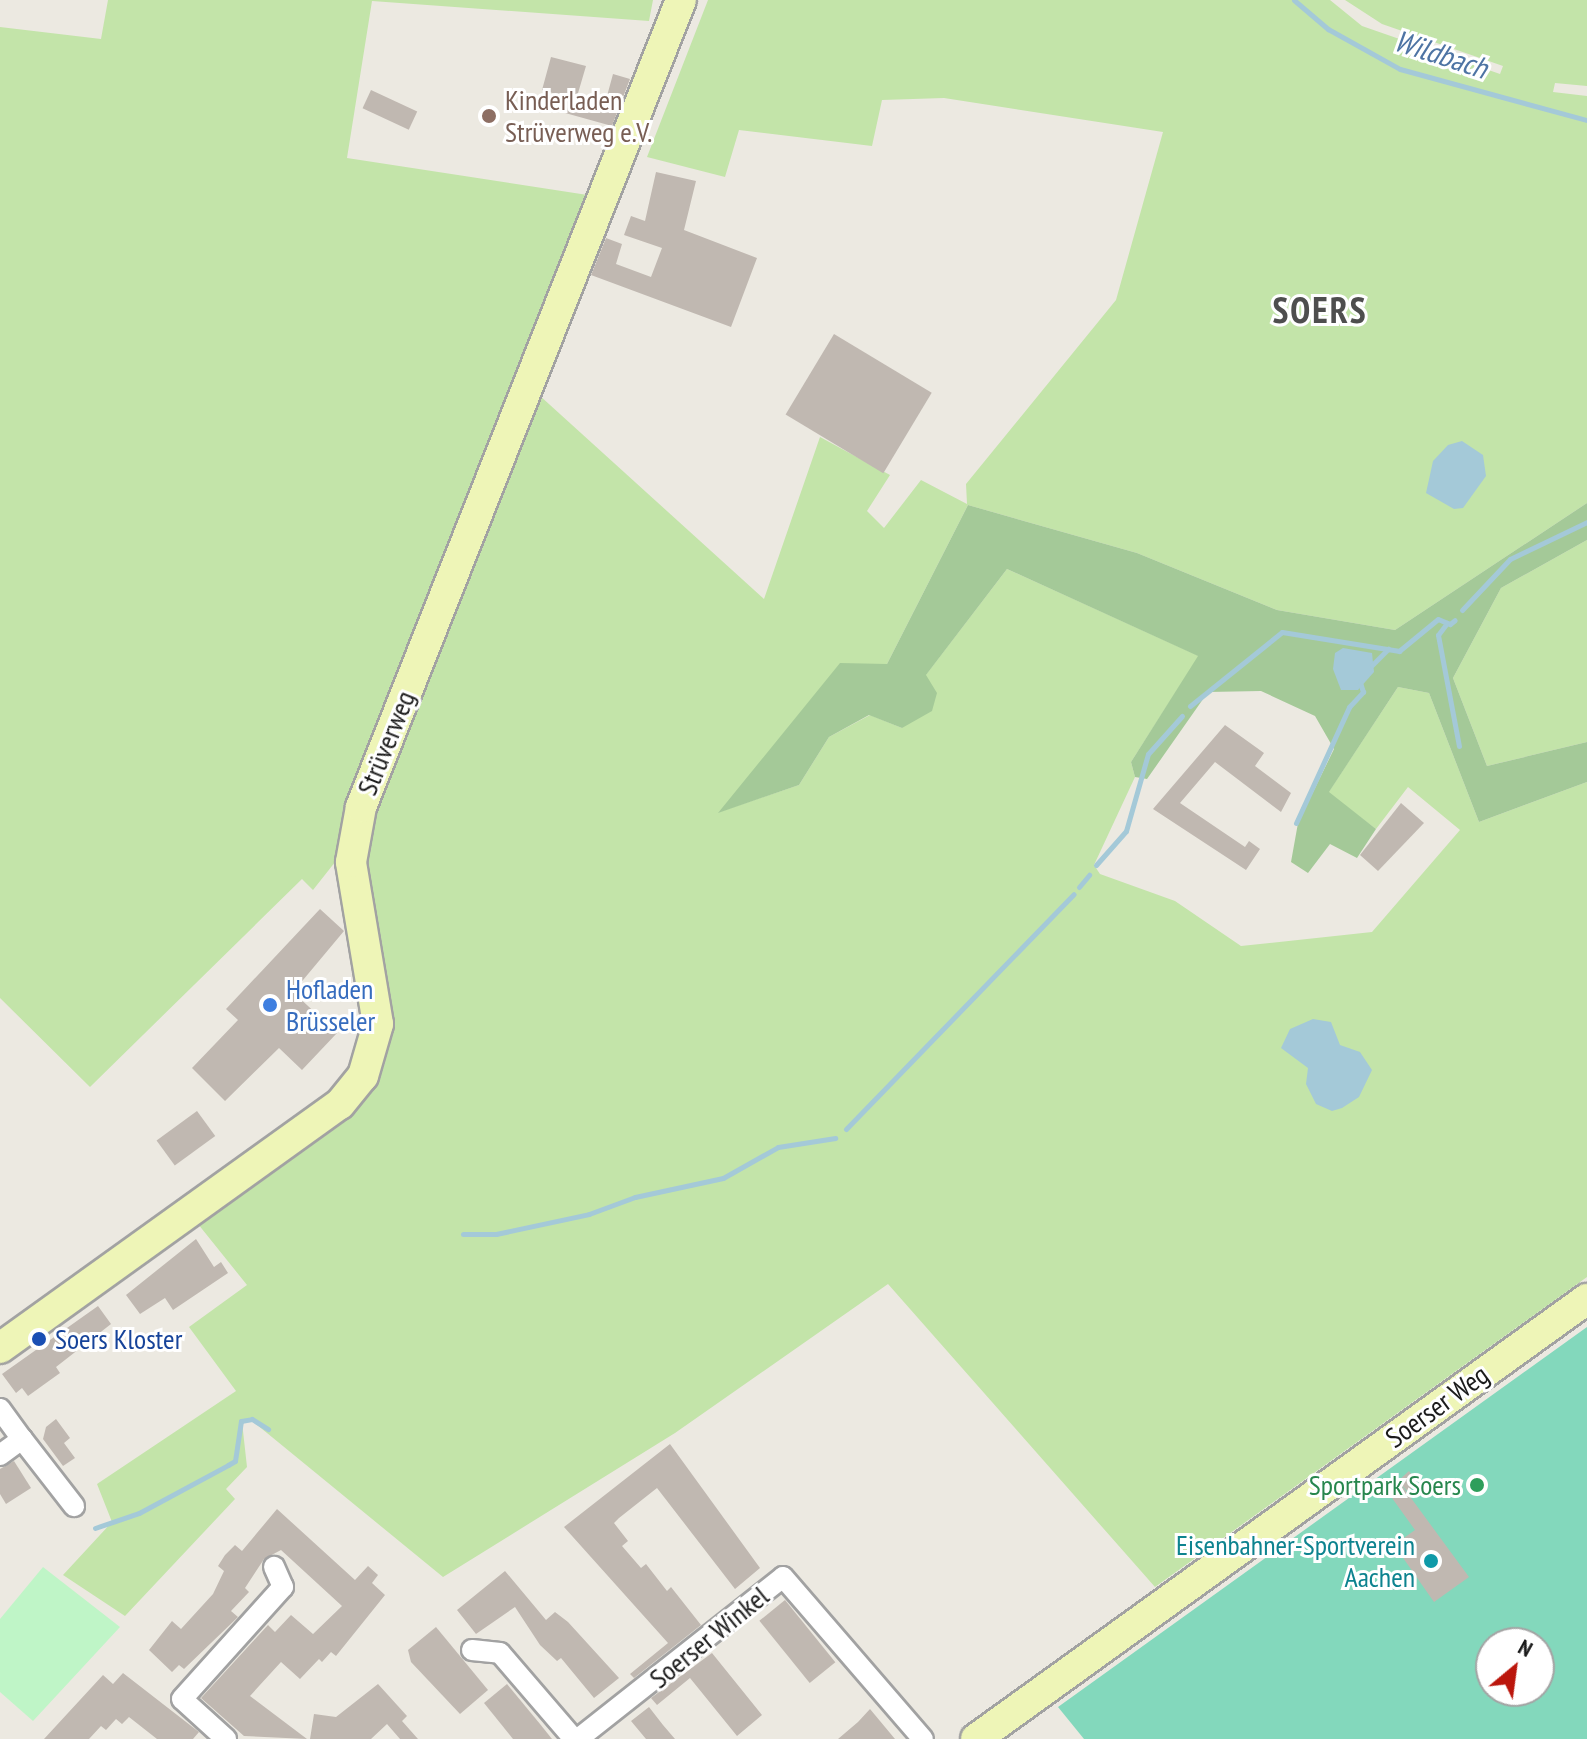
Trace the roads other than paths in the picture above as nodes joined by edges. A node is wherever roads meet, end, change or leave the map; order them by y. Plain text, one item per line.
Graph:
1 (681, 0) edge
2 (1587, 1299) edge
3 (0, 1348) edge
4 (0, 1409) edge
5 (22, 1439) junction
6 (0, 1455) edge
7 (74, 1506) dead end
8 (274, 1567) dead end
9 (472, 1650) dead end
10 (226, 1739) edge
11 (576, 1739) edge
12 (923, 1739) edge
13 (976, 1739) edge

1 - 3 street, Strüverweg
2 - 13 street, Soerser Weg
4 - 5 street
5 - 6 street
5 - 7 street
8 - 10 street
9 - 11 street, Soerser Winkel
11 - 12 street, Soerser Winkel

